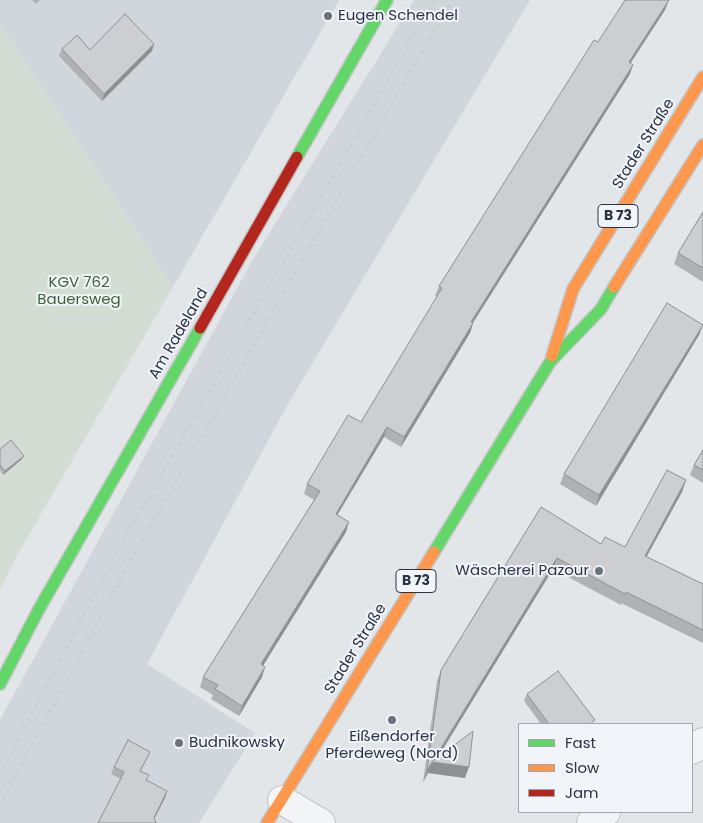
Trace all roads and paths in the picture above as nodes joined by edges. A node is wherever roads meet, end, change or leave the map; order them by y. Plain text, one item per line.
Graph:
1 (387, 0) edge
2 (703, 77) edge
3 (703, 145) edge
4 (550, 362) junction
5 (0, 684) edge
6 (282, 800) junction
7 (605, 813) edge
8 (267, 823) edge
9 (321, 823) edge
10 (590, 823) edge

1 - 5 main road, Am Radeland
2 - 4 main road, Stader Straße / B 73
3 - 4 main road, Stader Straße / B 73
4 - 6 main road, Stader Straße / B 73
6 - 8 main road, Stader Straße / B 73
6 - 9 street
7 - 10 street

